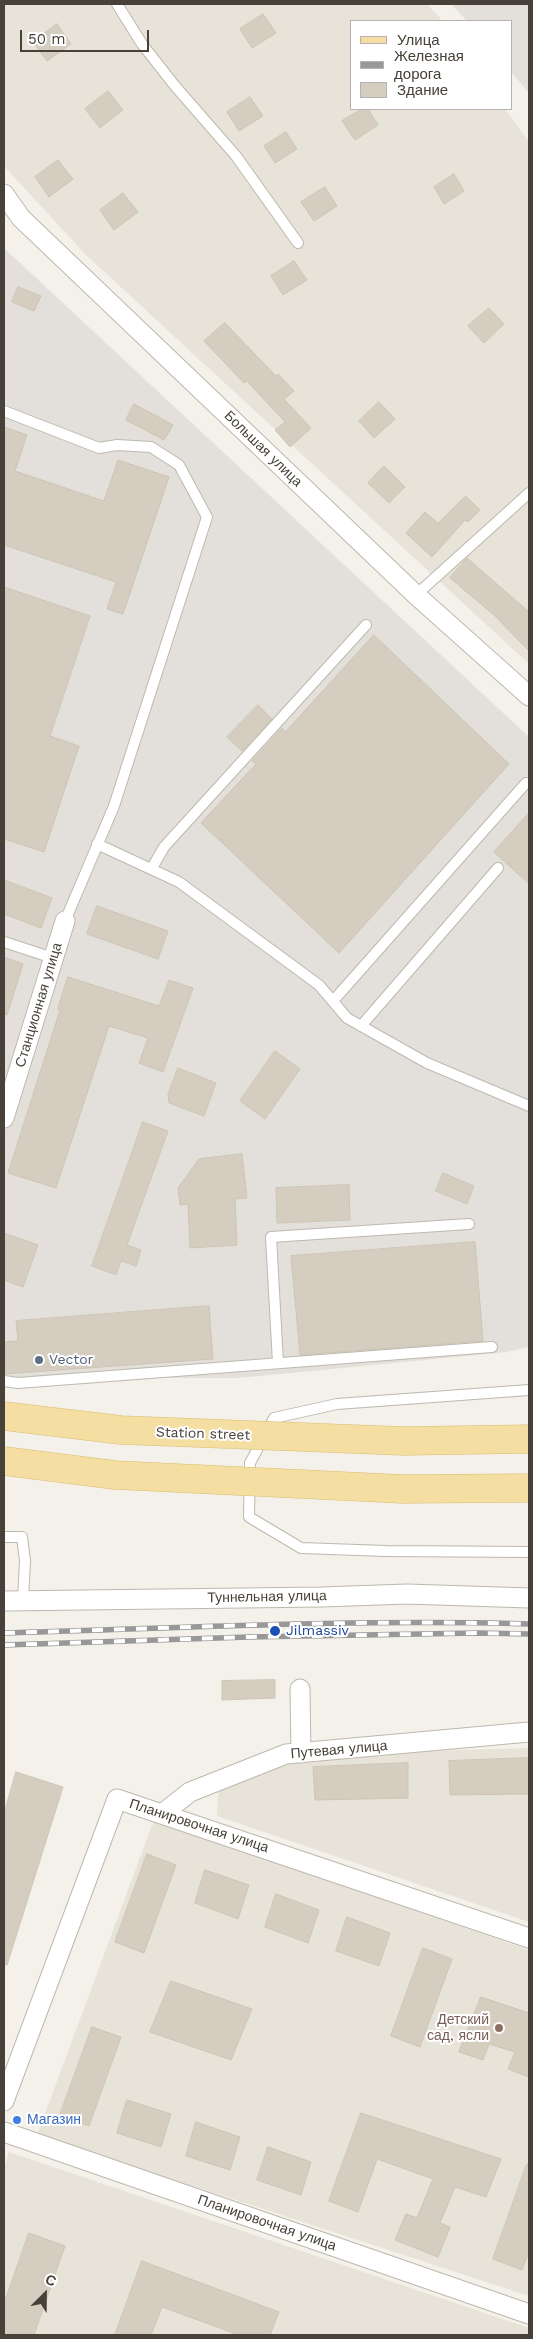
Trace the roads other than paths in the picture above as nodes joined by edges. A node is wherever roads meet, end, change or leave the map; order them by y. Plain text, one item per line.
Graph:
1 (117, 4) edge
2 (4, 194) edge
3 (298, 243) dead end
4 (4, 411) edge
5 (529, 493) edge
6 (416, 595) junction
7 (366, 625) dead end
8 (529, 696) edge
9 (526, 783) dead end
10 (97, 844) junction
11 (152, 868) junction
12 (498, 868) dead end
13 (65, 921) joint
14 (4, 942) edge
15 (53, 958) junction
16 (333, 1001) junction
17 (361, 1026) junction
18 (529, 1106) edge
19 (4, 1118) edge
20 (470, 1224) dead end
21 (492, 1347) dead end
22 (278, 1363) junction
23 (4, 1381) edge
24 (529, 1390) edge
25 (4, 1416) edge
26 (529, 1439) edge
27 (4, 1461) edge
28 (529, 1488) edge
29 (4, 1537) edge
30 (529, 1552) edge
31 (529, 1598) edge
32 (22, 1600) junction
33 (4, 1601) edge
34 (300, 1689) dead end
35 (529, 1732) edge
36 (301, 1753) junction
37 (162, 1814) junction
38 (529, 1938) edge
39 (4, 2101) edge
40 (4, 2132) edge
41 (529, 2314) edge

1 - 3 lane
2 - 6 street, Большая улица
4 - 10 lane
5 - 6 lane
6 - 8 street, Большая улица
7 - 11 lane
9 - 16 lane
10 - 11 lane
10 - 13 lane
11 - 16 lane
12 - 17 lane
13 - 15 street, Станционная улица
14 - 15 lane
15 - 19 street, Станционная улица
16 - 17 lane
17 - 18 lane
20 - 22 lane
21 - 22 lane
22 - 23 lane
24 - 30 lane
25 - 26 main road, Station street, bridge
27 - 28 main road, bridge
29 - 32 lane
31 - 32 street, Туннельная улица
32 - 33 street, Туннельная улица
34 - 36 street
35 - 36 street, Путевая улица
36 - 37 street, Путевая улица
37 - 38 street, Планировочная улица
37 - 39 street, Планировочная улица
40 - 41 street, Планировочная улица

